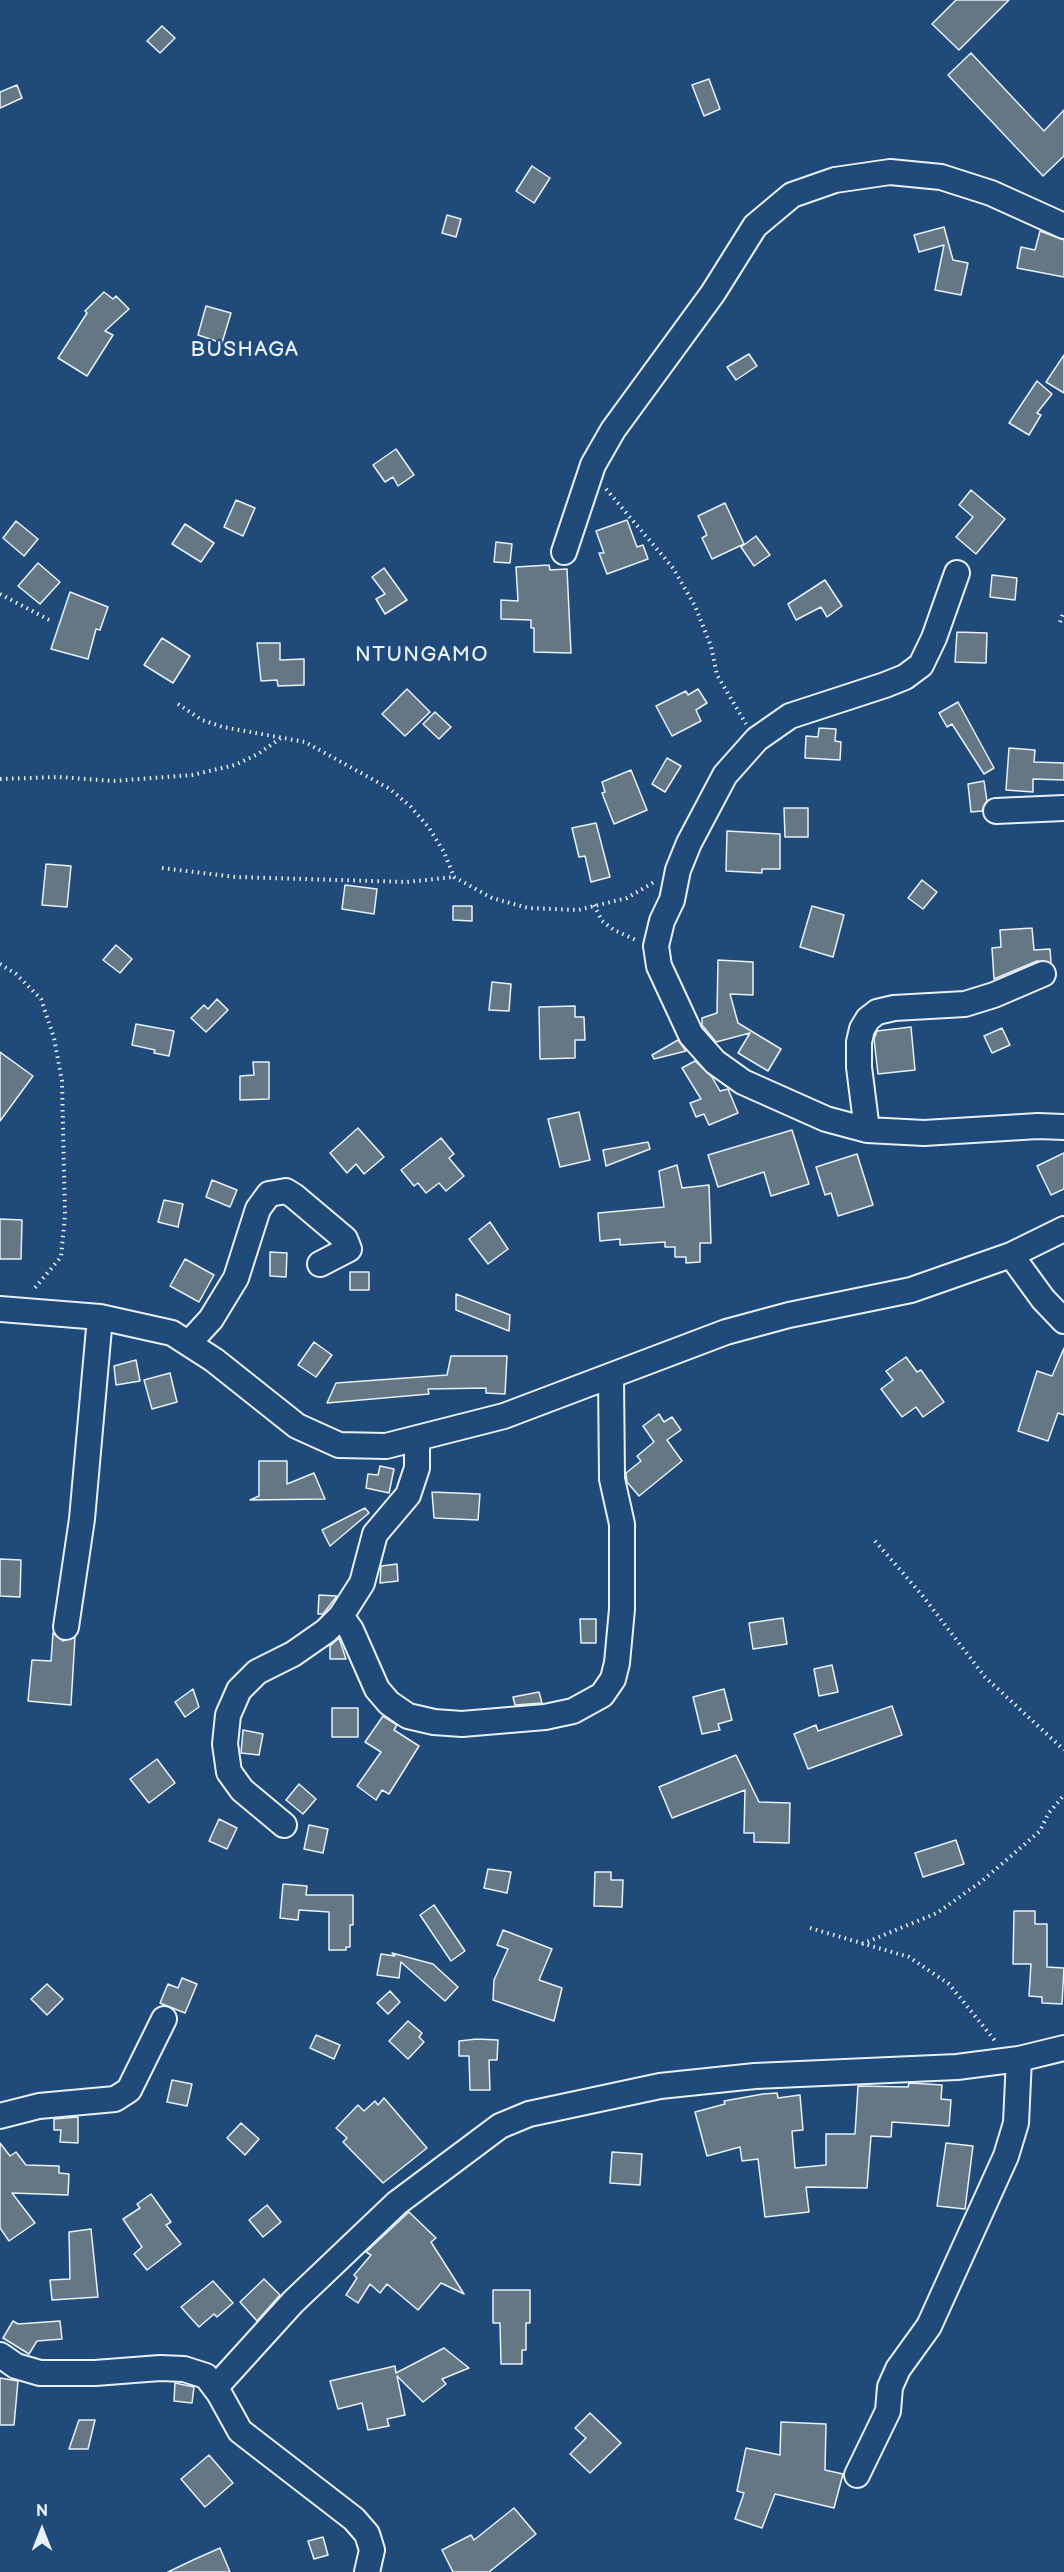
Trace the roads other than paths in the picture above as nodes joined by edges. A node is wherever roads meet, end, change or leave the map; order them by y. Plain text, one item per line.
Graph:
1 (1064, 226) edge
2 (564, 552) dead end
3 (957, 573) dead end
4 (1064, 808) edge
5 (996, 811) dead end
6 (1043, 974) dead end
7 (1064, 1127) edge
8 (867, 1130) junction
9 (1064, 1229) edge
10 (1011, 1255) junction
11 (320, 1264) dead end
12 (6, 1309) edge
13 (100, 1317) junction
14 (1064, 1321) edge
15 (189, 1343) junction
16 (611, 1376) junction
17 (417, 1440) junction
18 (341, 1616) junction
19 (66, 1627) dead end
20 (284, 1825) dead end
21 (164, 2019) dead end
22 (1064, 2048) edge
23 (1016, 2060) junction
24 (0, 2116) edge
25 (0, 2355) edge
26 (215, 2388) junction
27 (857, 2475) dead end
28 (367, 2572) edge

1 - 2 street
3 - 8 street
4 - 5 street
6 - 8 street
7 - 8 street
9 - 10 street
10 - 14 street
10 - 16 street
11 - 15 street
12 - 13 street
13 - 15 street
13 - 19 street
15 - 17 street
16 - 17 street
16 - 18 street
17 - 18 street
18 - 20 street
21 - 24 street
22 - 23 street
23 - 26 street
23 - 27 street
25 - 26 street
26 - 28 street

